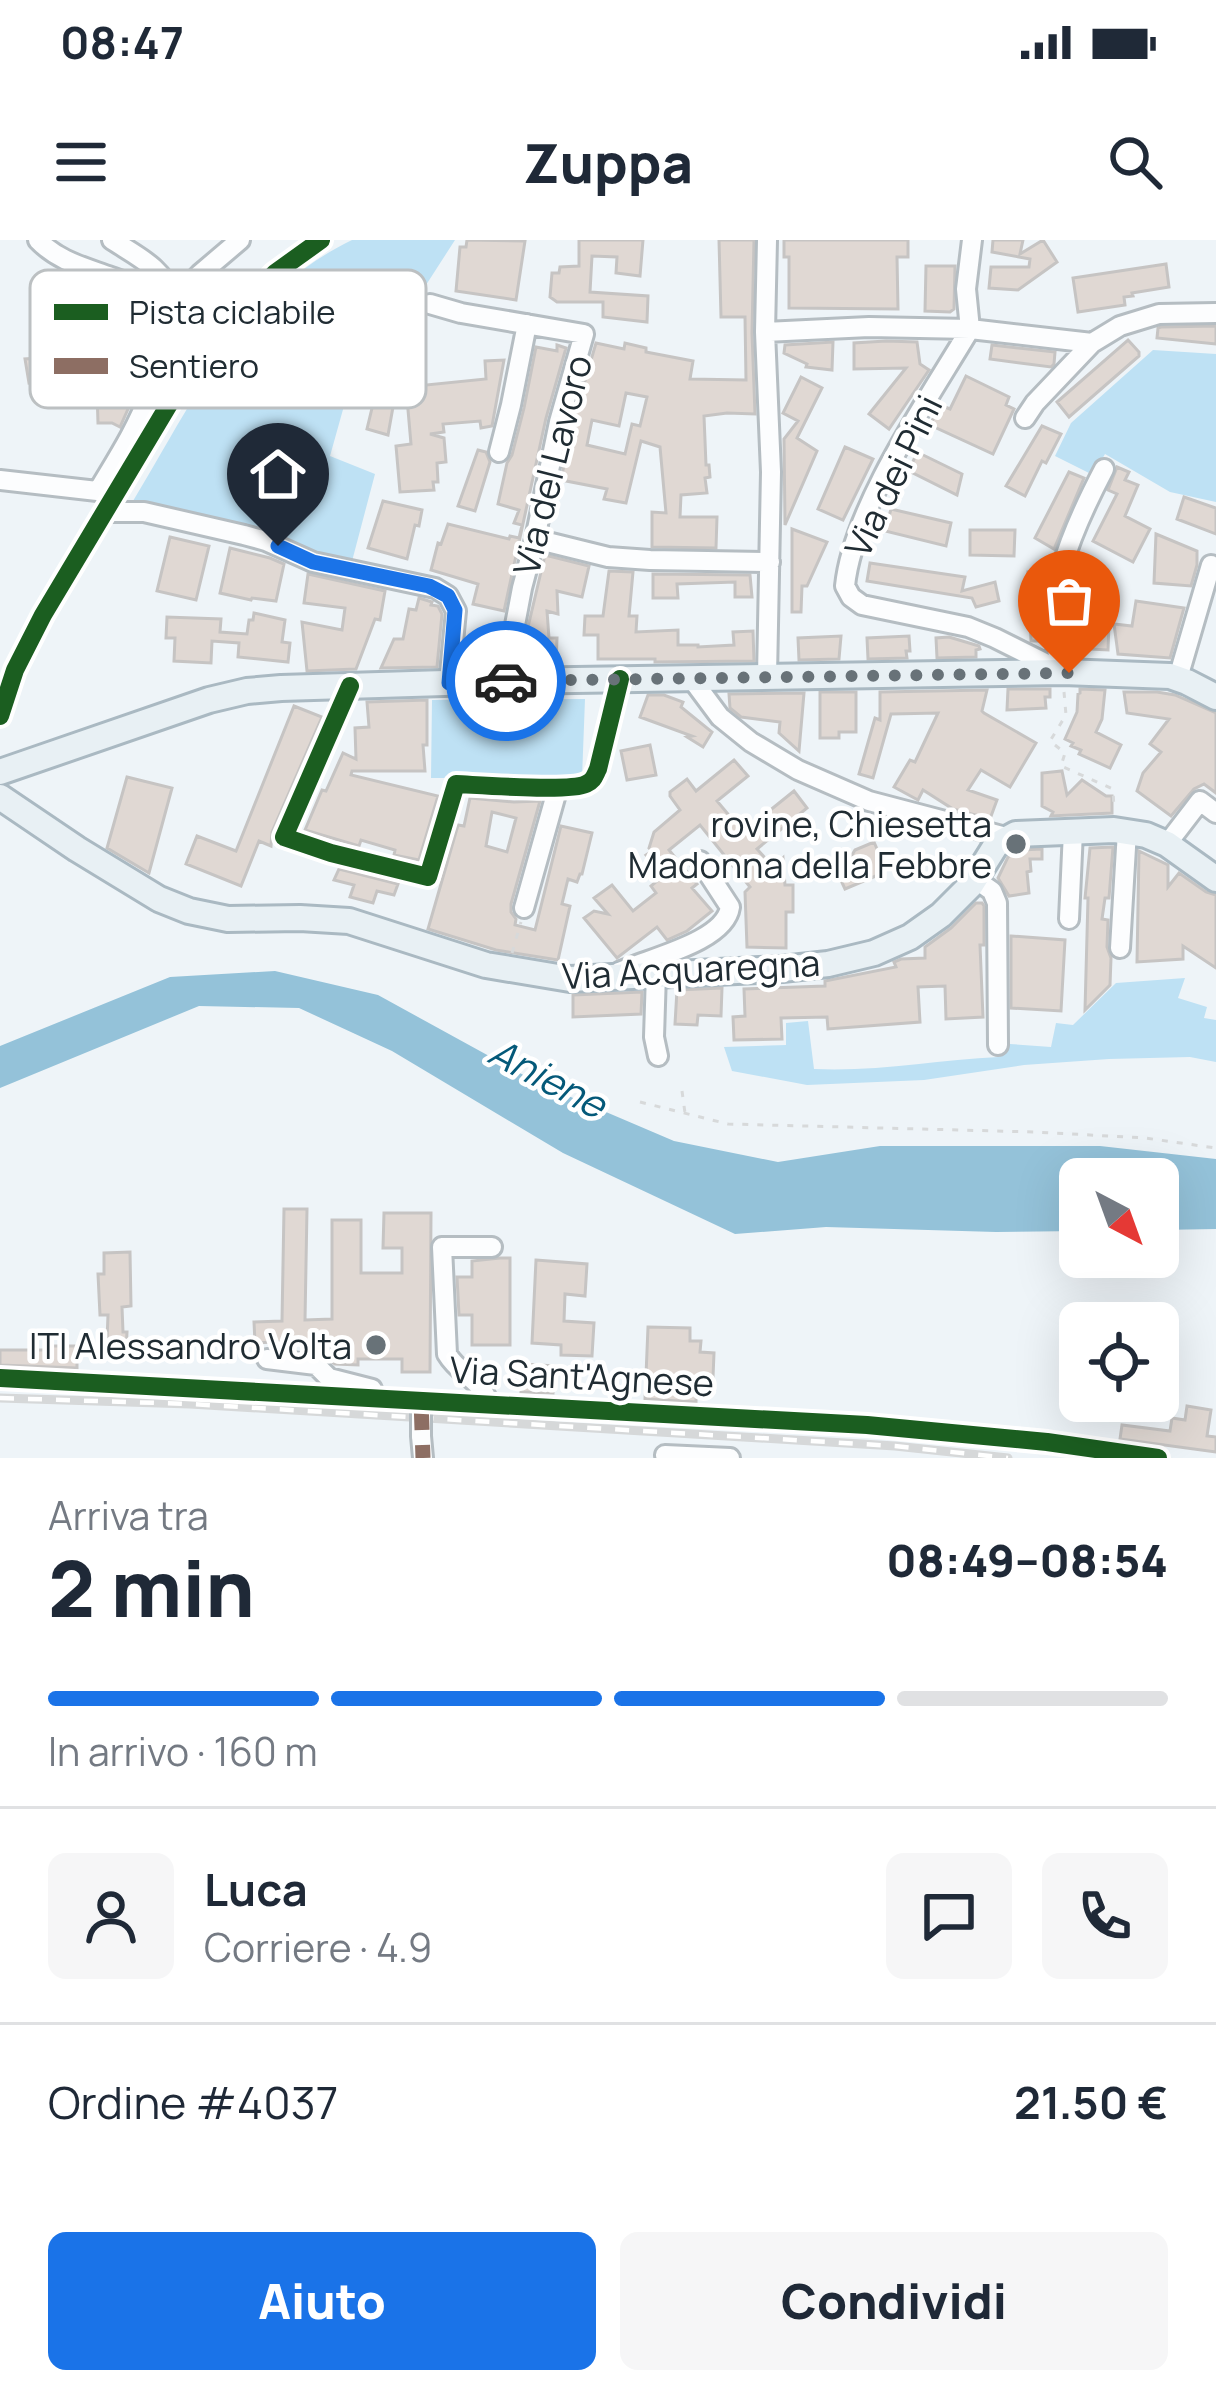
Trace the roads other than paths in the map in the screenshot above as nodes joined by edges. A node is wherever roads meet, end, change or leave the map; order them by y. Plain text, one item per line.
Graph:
1 (38, 240) edge
2 (112, 240) edge
3 (240, 240) edge
4 (322, 240) edge
5 (767, 240) edge
6 (972, 240) edge
7 (92, 270) edge
8 (158, 270) edge
9 (205, 270) edge
10 (278, 270) edge
11 (430, 304) dead end
12 (1216, 313) edge
13 (527, 323) junction
14 (970, 329) junction
15 (765, 332) junction
16 (1092, 343) junction
17 (142, 408) edge
18 (166, 408) edge
19 (1025, 418) dead end
20 (499, 452) dead end
21 (1104, 469) dead end
22 (0, 480) edge
23 (107, 492) junction
24 (106, 512) junction
25 (535, 539) junction
26 (770, 562) junction
27 (1211, 565) dead end
28 (1063, 672) junction
29 (767, 676) junction
30 (691, 678) junction
31 (1178, 678) junction
32 (620, 679) junction
33 (512, 681) junction
34 (449, 683) junction
35 (350, 686) junction
36 (1216, 697) edge
37 (0, 716) edge
38 (0, 772) edge
39 (558, 787) junction
40 (0, 797) edge
41 (1216, 813) edge
42 (1073, 831) junction
43 (1120, 831) junction
44 (1006, 837) junction
45 (1167, 844) junction
46 (700, 861) dead end
47 (975, 879) junction
48 (1216, 879) edge
49 (524, 908) road end
50 (1069, 919) dead end
51 (1120, 948) dead end
52 (656, 973) junction
53 (610, 977) junction
54 (998, 1045) dead end
55 (658, 1056) dead end
56 (492, 1247) dead end
57 (267, 1359) dead end
58 (0, 1378) edge
59 (382, 1398) junction
60 (421, 1400) junction
61 (489, 1404) junction
62 (665, 1455) edge
63 (423, 1458) edge
64 (730, 1458) edge
65 (1158, 1458) edge

1 - 7 street
2 - 8 street
3 - 9 street
4 - 10 street
5 - 15 street
6 - 14 street
11 - 13 street, Via del Lavoro
12 - 16 street
13 - 20 street
13 - 25 street, Via del Lavoro
14 - 15 street
14 - 16 street
14 - 28 street, Via dei Pini
15 - 26 street
16 - 19 street
17 - 23 street
18 - 23 street
21 - 28 street
22 - 23 street
23 - 24 street
24 - 34 street
24 - 37 street
25 - 26 street
25 - 33 street, Via del Lavoro
26 - 29 street
27 - 31 street
28 - 29 main road
28 - 31 main road
29 - 30 main road
30 - 32 main road
30 - 44 street
31 - 36 main road
32 - 33 main road
32 - 39 street
33 - 34 main road
34 - 35 main road
35 - 38 main road
35 - 39 street
39 - 49 street
40 - 53 main road, Via Acquaregna
41 - 45 street
42 - 43 main road
42 - 44 main road
42 - 50 street
43 - 45 main road
43 - 51 street
44 - 47 main road, Via Acquaregna
45 - 48 main road
46 - 53 street
47 - 52 main road, Via Acquaregna
47 - 54 street
52 - 53 main road, Via Acquaregna
52 - 55 street
56 - 61 street
57 - 59 street
58 - 59 street, Via Sant'Agnese
59 - 60 street, Via Sant'Agnese
60 - 61 street, Via Sant'Agnese
60 - 63 street, bridge
61 - 65 street, Via Sant'Agnese
62 - 64 street

